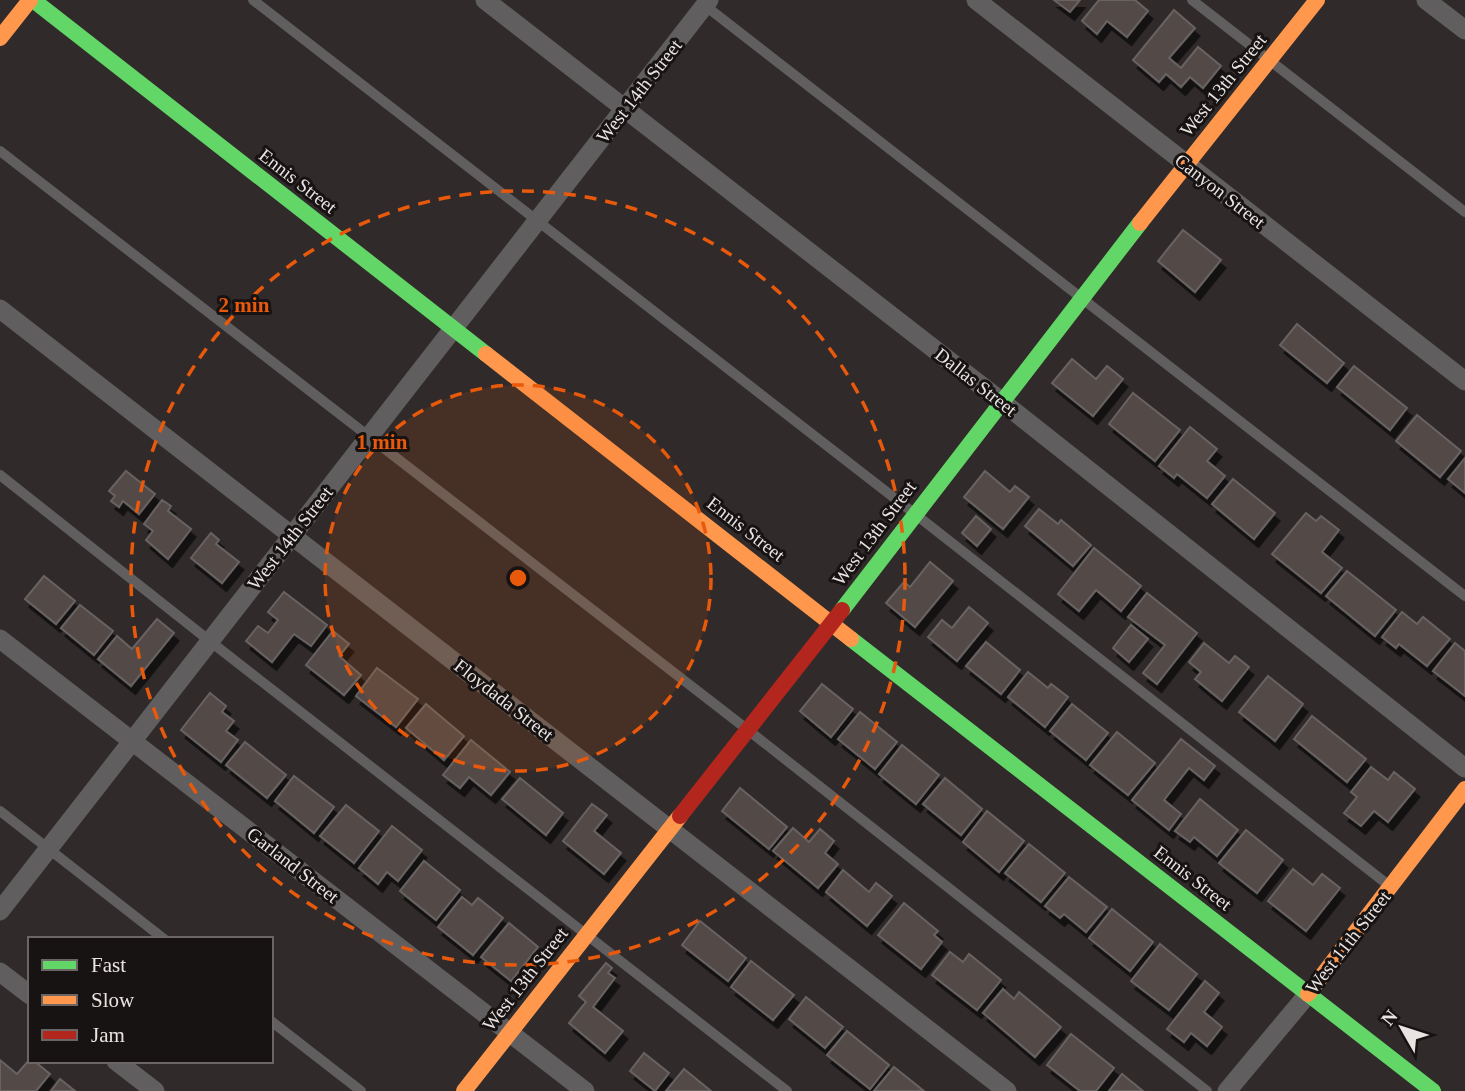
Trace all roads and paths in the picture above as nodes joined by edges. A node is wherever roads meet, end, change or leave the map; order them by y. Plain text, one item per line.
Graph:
1 (31, 0) edge
2 (253, 0) edge
3 (485, 0) edge
4 (976, 0) edge
5 (1192, 0) edge
6 (1317, 0) edge
7 (1426, 0) edge
8 (704, 2) edge
9 (1465, 30) edge
10 (0, 38) edge
11 (1269, 61) junction
12 (625, 109) junction
13 (0, 151) edge
14 (1186, 164) junction
15 (1465, 212) edge
16 (537, 220) junction
17 (1081, 299) junction
18 (0, 309) edge
19 (452, 328) junction
20 (1465, 381) edge
21 (1001, 401) junction
22 (369, 436) junction
23 (0, 475) edge
24 (915, 514) junction
25 (293, 535) junction
26 (1465, 596) edge
27 (832, 622) junction
28 (0, 639) edge
29 (211, 642) junction
30 (748, 730) junction
31 (133, 743) junction
32 (1465, 768) edge
33 (1465, 789) edge
34 (0, 811) edge
35 (670, 830) junction
36 (49, 849) junction
37 (1391, 886) junction
38 (0, 911) edge
39 (586, 935) junction
40 (161, 937) edge
41 (0, 972) edge
42 (28, 993) edge
43 (1308, 994) junction
44 (273, 1023) edge
45 (510, 1032) junction
46 (119, 1063) edge
47 (155, 1091) edge
48 (361, 1091) edge
49 (464, 1091) edge
50 (585, 1091) edge
51 (787, 1091) edge
52 (1007, 1091) edge
53 (1207, 1091) edge
54 (1227, 1091) edge
55 (1433, 1091) edge

1 - 10 main road
1 - 19 main road, Ennis Street
2 - 16 lane
3 - 12 street, Dallas Street
4 - 14 street, Canyon Street
5 - 11 lane
6 - 11 main road, West 13th Street
7 - 9 street
8 - 12 street, West 14th Street
8 - 17 lane
11 - 14 main road, West 13th Street
11 - 15 lane
12 - 16 street, West 14th Street
12 - 21 street, Dallas Street
13 - 22 lane
14 - 17 main road, West 13th Street
14 - 20 street, Canyon Street
16 - 19 street, West 14th Street
16 - 24 lane
17 - 21 main road, West 13th Street
17 - 26 lane
18 - 25 street, Floydada Street
19 - 22 street, West 14th Street
19 - 27 main road, Ennis Street
21 - 24 main road, West 13th Street
21 - 32 street, Dallas Street
22 - 25 street, West 14th Street
22 - 30 lane
23 - 29 lane
24 - 27 main road, West 13th Street
24 - 37 lane
25 - 29 street, West 14th Street
25 - 35 street, Floydada Street
27 - 30 main road, West 13th Street
27 - 43 main road, Ennis Street
28 - 31 street, Garland Street
29 - 31 street, West 14th Street
29 - 39 lane
30 - 35 main road, West 13th Street
30 - 53 lane
31 - 36 street, West 14th Street
31 - 45 street, Garland Street
33 - 37 main road, West 11th Street
34 - 36 lane
35 - 39 main road, West 13th Street
35 - 52 street, Floydada Street
36 - 38 street, West 14th Street
36 - 40 lane
37 - 43 main road, West 11th Street
39 - 45 main road, West 13th Street
39 - 51 lane
41 - 42 street
43 - 54 street, West 11th Street
43 - 55 main road, Ennis Street
44 - 48 lane
45 - 49 main road, West 13th Street
45 - 50 street, Garland Street
46 - 47 street

